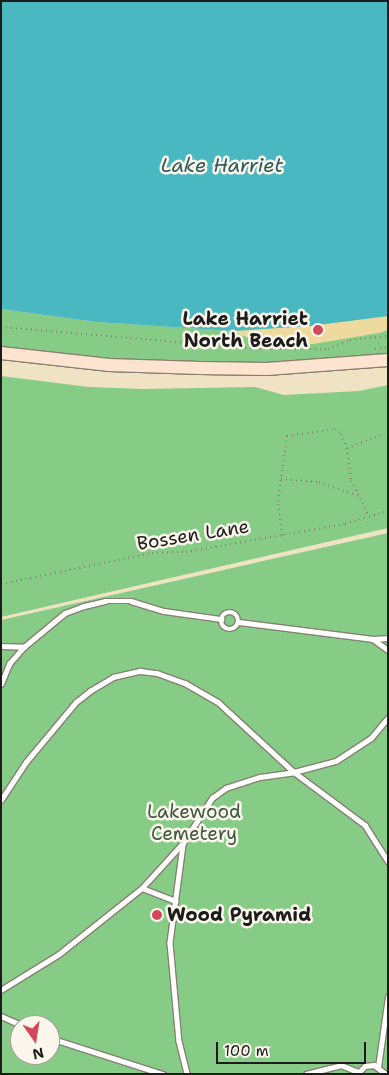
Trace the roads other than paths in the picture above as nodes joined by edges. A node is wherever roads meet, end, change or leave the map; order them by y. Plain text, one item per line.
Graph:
1 (1, 353) edge
2 (388, 360) edge
3 (221, 619) junction
4 (239, 622) junction
5 (388, 638) edge
6 (373, 639) junction
7 (1, 646) edge
8 (24, 647) junction
9 (388, 650) edge
10 (1, 684) edge
11 (388, 718) edge
12 (294, 772) junction
13 (1, 800) edge
14 (183, 844) junction
15 (388, 861) edge
16 (142, 888) junction
17 (176, 901) junction
18 (1, 990) edge
19 (388, 997) edge
20 (60, 1041) edge
21 (378, 1066) junction
22 (358, 1073) edge
23 (163, 1074) edge
24 (187, 1074) edge
25 (306, 1074) edge
26 (386, 1074) edge

1 - 2 street
3 - 4 lane
3 - 4 lane
3 - 8 lane
4 - 6 lane
5 - 6 lane
6 - 9 lane
7 - 8 lane
8 - 10 lane
11 - 12 lane
12 - 13 lane
12 - 14 lane
12 - 15 lane
14 - 16 lane
14 - 17 lane
16 - 17 lane
16 - 18 lane
17 - 24 lane
19 - 21 lane
20 - 23 lane
21 - 22 lane
21 - 26 lane
22 - 25 lane

